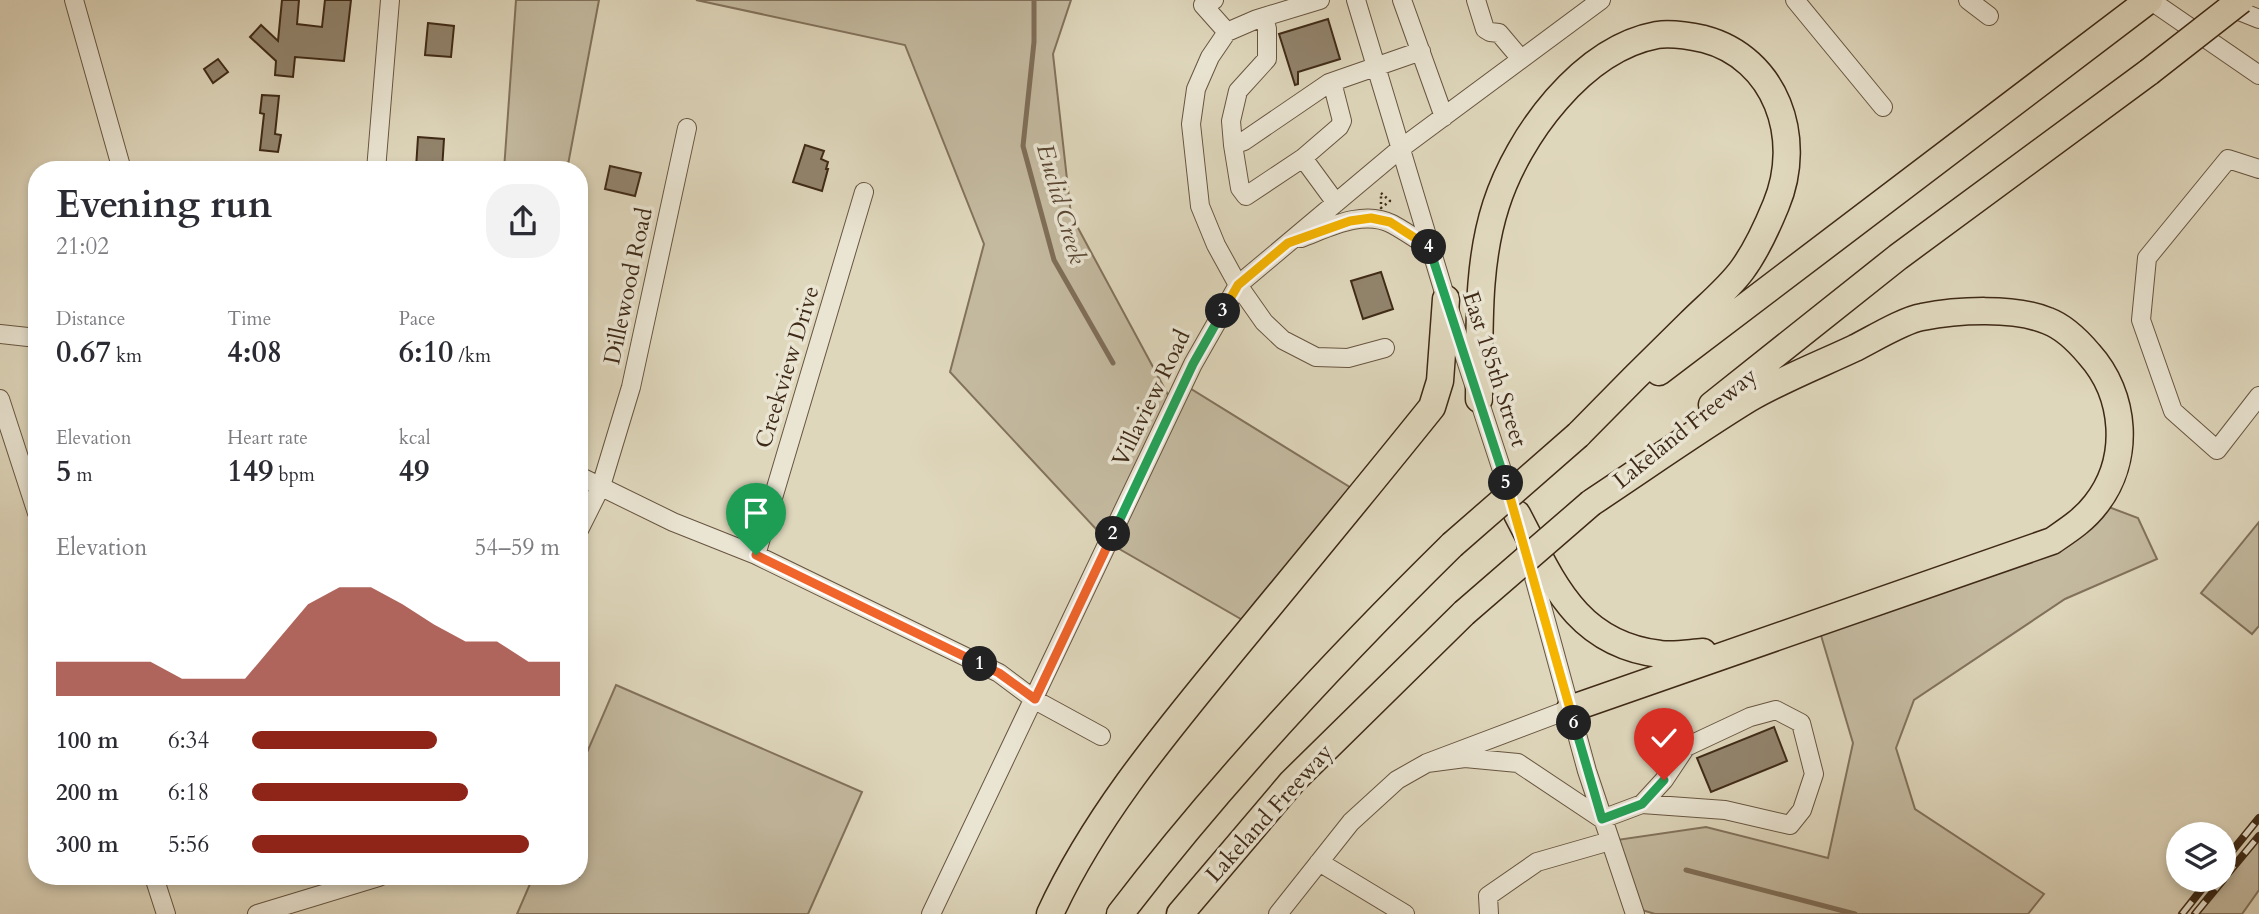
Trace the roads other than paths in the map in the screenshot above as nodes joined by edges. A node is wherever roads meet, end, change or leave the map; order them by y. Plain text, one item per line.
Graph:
1 (74, 0) edge
2 (390, 0) edge
3 (1214, 0) edge
4 (1320, 0) edge
5 (1356, 0) edge
6 (1402, 0) edge
7 (1476, 0) edge
8 (1601, 0) edge
9 (1795, 0) edge
10 (1968, 0) edge
11 (2149, 0) edge
12 (2236, 3) edge
13 (1268, 10) edge
14 (1989, 16) dead end
15 (2259, 19) edge
16 (1227, 32) junction
17 (1421, 51) junction
18 (1521, 59) junction
19 (1376, 68) junction
20 (2259, 75) edge
21 (1332, 82) junction
22 (1883, 107) dead end
23 (1444, 117) junction
24 (687, 128) dead end
25 (1233, 145) junction
26 (1400, 149) junction
27 (1303, 158) junction
28 (119, 161) edge
29 (377, 161) edge
30 (2259, 169) edge
31 (864, 192) dead end
32 (1336, 203) junction
33 (1288, 243) junction
34 (1430, 248) junction
35 (1238, 285) junction
36 (1446, 299) junction
37 (0, 334) edge
38 (28, 337) edge
39 (1385, 348) dead end
40 (2259, 396) edge
41 (0, 399) edge
42 (1479, 399) junction
43 (1578, 435) junction
44 (588, 480) edge
45 (28, 485) edge
46 (601, 486) junction
47 (1591, 503) junction
48 (588, 512) edge
49 (1517, 514) junction
50 (756, 555) junction
51 (1740, 649) junction
52 (1035, 699) junction
53 (1570, 709) junction
54 (1101, 736) dead end
55 (1427, 763) junction
56 (1642, 804) junction
57 (1602, 819) junction
58 (1610, 841) junction
59 (1319, 862) junction
60 (157, 885) edge
61 (353, 885) edge
62 (166, 914) edge
63 (257, 914) edge
64 (931, 914) edge
65 (1050, 914) edge
66 (1120, 914) edge
67 (1180, 914) edge
68 (1278, 914) edge
69 (1405, 914) edge
70 (1489, 914) edge
71 (1635, 914) edge

1 - 28 street
2 - 29 street
3 - 16 street
4 - 13 street
5 - 19 street, East 185th Street
6 - 17 street
7 - 18 street
8 - 18 street, Villaview Road
9 - 22 street
10 - 14 street
11 - 20 street
11 - 43 highway
12 - 15 street
12 - 47 highway, Lakeland Freeway, bridge
13 - 16 street
13 - 25 street
16 - 35 street
17 - 19 street
17 - 23 street
18 - 23 street, Villaview Road
19 - 21 street
19 - 26 street, East 185th Street
21 - 25 street
21 - 27 street
23 - 26 street, Villaview Road
24 - 46 street, Dillewood Road
25 - 27 street
26 - 32 street, Villaview Road
26 - 34 street, East 185th Street
27 - 32 street
30 - 40 street
31 - 50 street, Creekview Drive
32 - 33 street, Villaview Road
33 - 34 street
33 - 35 street, Villaview Road
34 - 36 street, East 185th Street
35 - 39 street
35 - 52 street, Villaview Road
36 - 42 street, East 185th Street
36 - 65 highway
37 - 38 street
41 - 45 street
42 - 43 highway
42 - 49 street, East 185th Street
43 - 66 highway, bridge
44 - 46 street
46 - 48 street, Dillewood Road
46 - 50 street
47 - 51 highway
47 - 67 highway, Lakeland Freeway, bridge
49 - 51 highway
49 - 53 street, East 185th Street
50 - 52 street
51 - 53 highway
52 - 54 street
52 - 64 street, Villaview Road
53 - 55 street
53 - 57 street, East 185th Street
55 - 57 street
55 - 59 street
56 - 56 street
56 - 57 street
57 - 58 street, East 185th Street
58 - 70 street
58 - 71 street, East 185th Street
59 - 68 street
59 - 69 street
60 - 62 street
61 - 63 street

